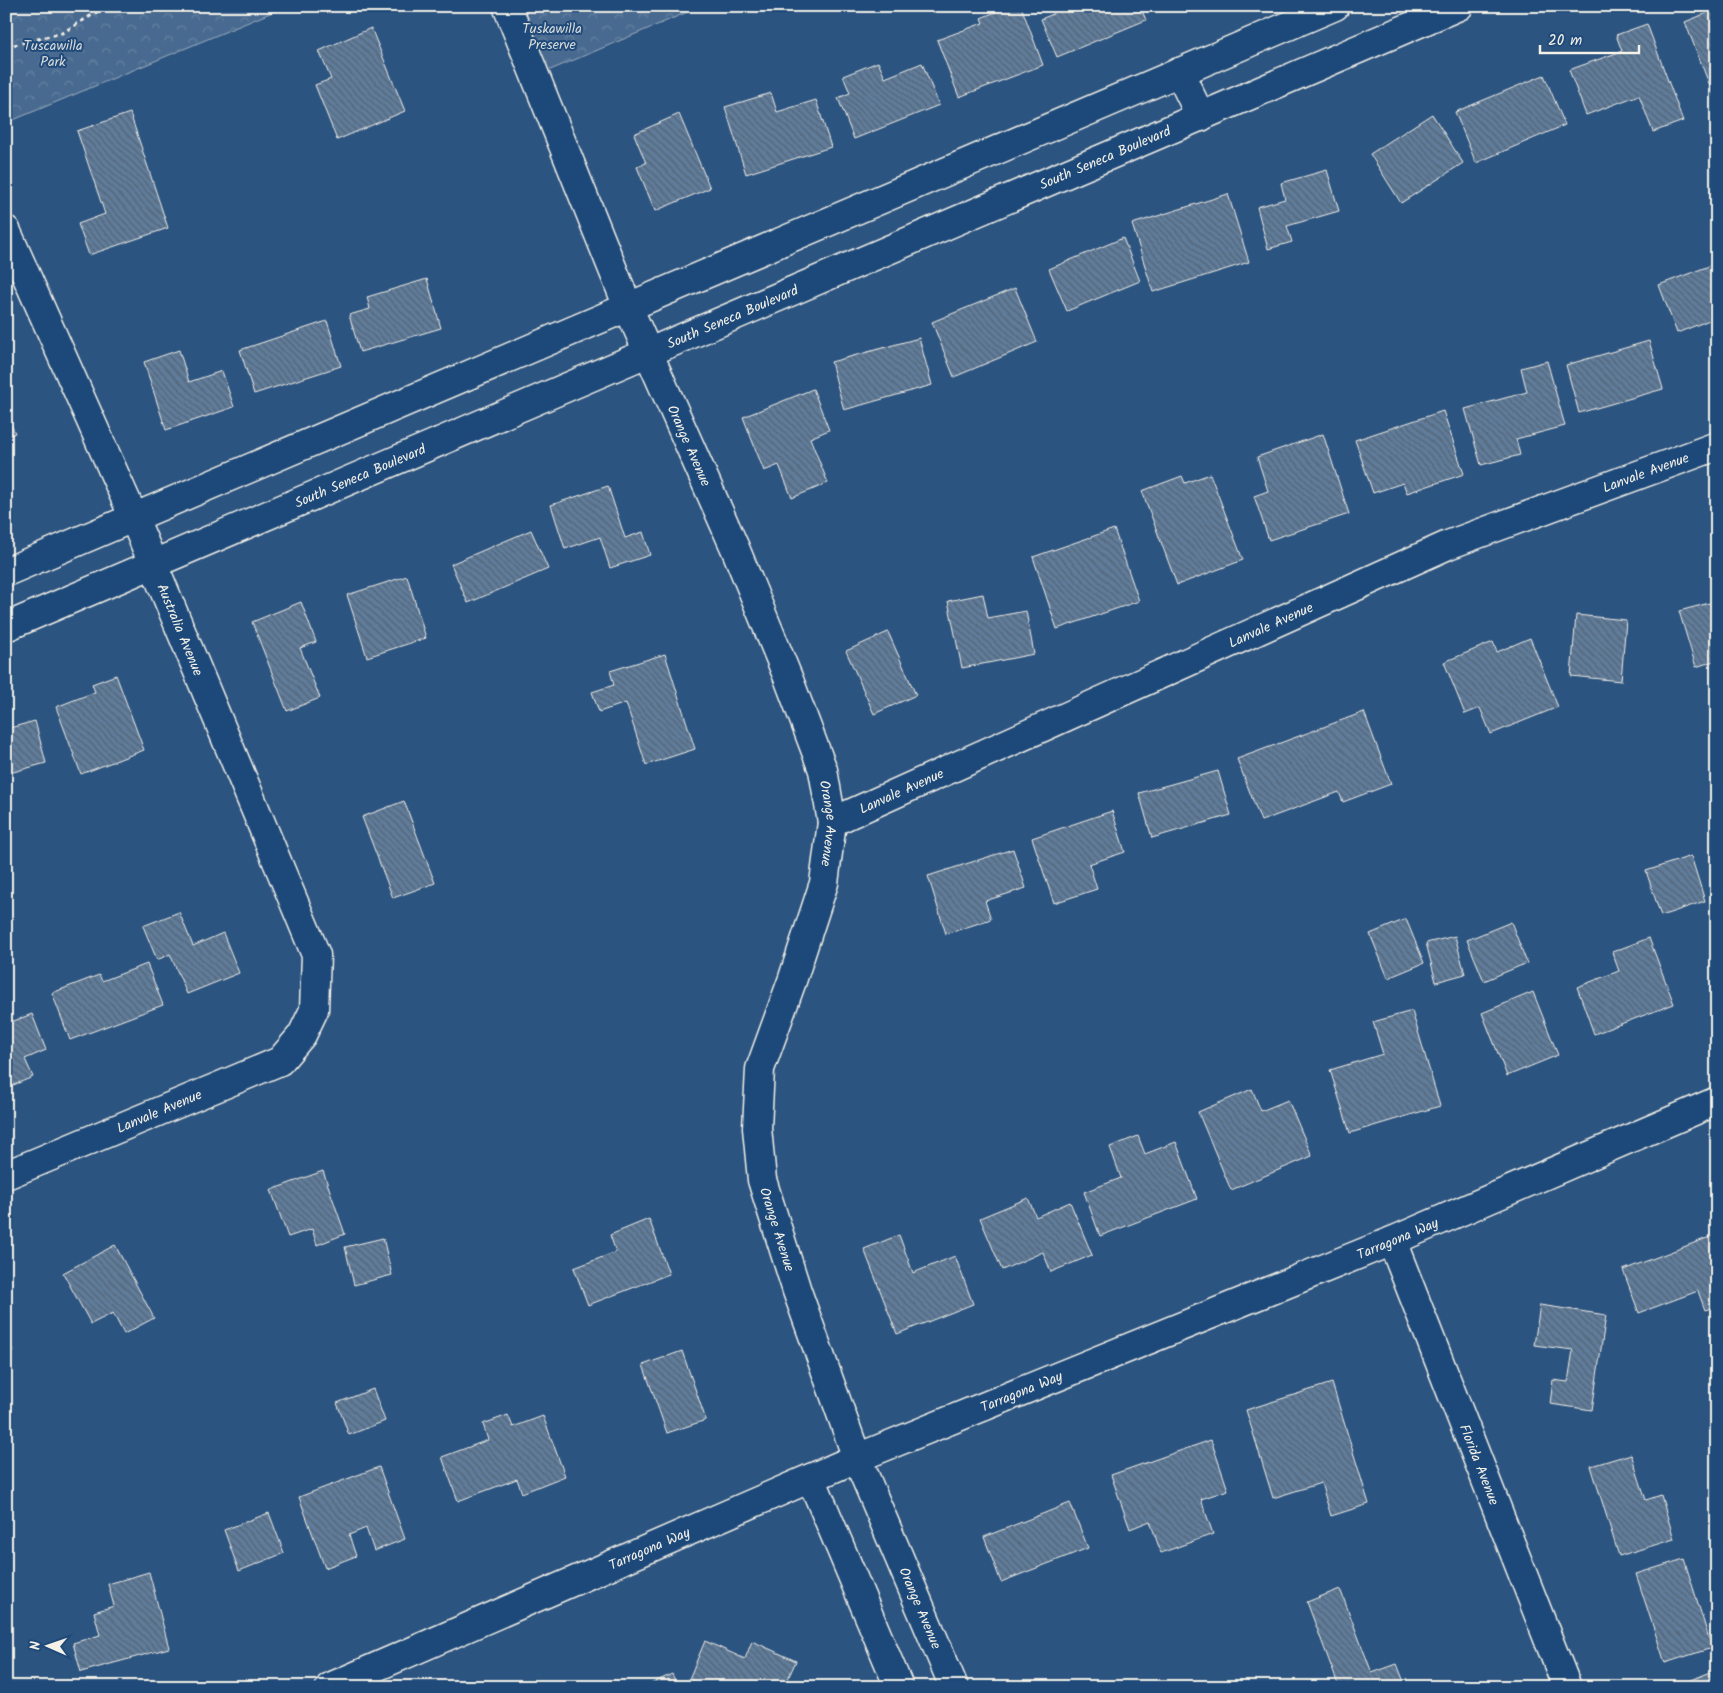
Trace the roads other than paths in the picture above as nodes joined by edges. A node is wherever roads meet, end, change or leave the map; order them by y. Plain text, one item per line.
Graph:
1 (507, 6) edge
2 (1334, 6) edge
3 (1459, 6) edge
4 (1179, 72) junction
5 (1201, 117) junction
6 (6, 230) edge
7 (628, 306) junction
8 (648, 353) junction
9 (1717, 446) edge
10 (134, 518) junction
11 (154, 564) junction
12 (6, 572) edge
13 (6, 627) edge
14 (832, 822) junction
15 (302, 1035) joint
16 (1717, 1101) edge
17 (6, 1175) edge
18 (1392, 1241) junction
19 (857, 1458) junction
20 (811, 1478) junction
21 (343, 1684) edge
22 (898, 1687) edge
23 (954, 1687) edge
24 (1567, 1687) edge

1 - 7 street, Orange Avenue
2 - 4 street
3 - 5 street, South Seneca Boulevard
4 - 5 street
4 - 7 street
5 - 8 street, South Seneca Boulevard
6 - 10 street, Australia Avenue
7 - 8 street, Orange Avenue
7 - 10 street
8 - 11 street, South Seneca Boulevard
8 - 14 street, Orange Avenue
9 - 14 street, Lanvale Avenue
10 - 11 street, Australia Avenue
10 - 12 street
11 - 13 street, South Seneca Boulevard
11 - 15 street, Australia Avenue
14 - 19 street, Orange Avenue
15 - 17 street, Lanvale Avenue
16 - 18 street, Tarragona Way
18 - 19 street, Tarragona Way
18 - 24 street, Florida Avenue
19 - 20 street, Tarragona Way
19 - 23 street, Orange Avenue
20 - 21 street, Tarragona Way
20 - 22 street

